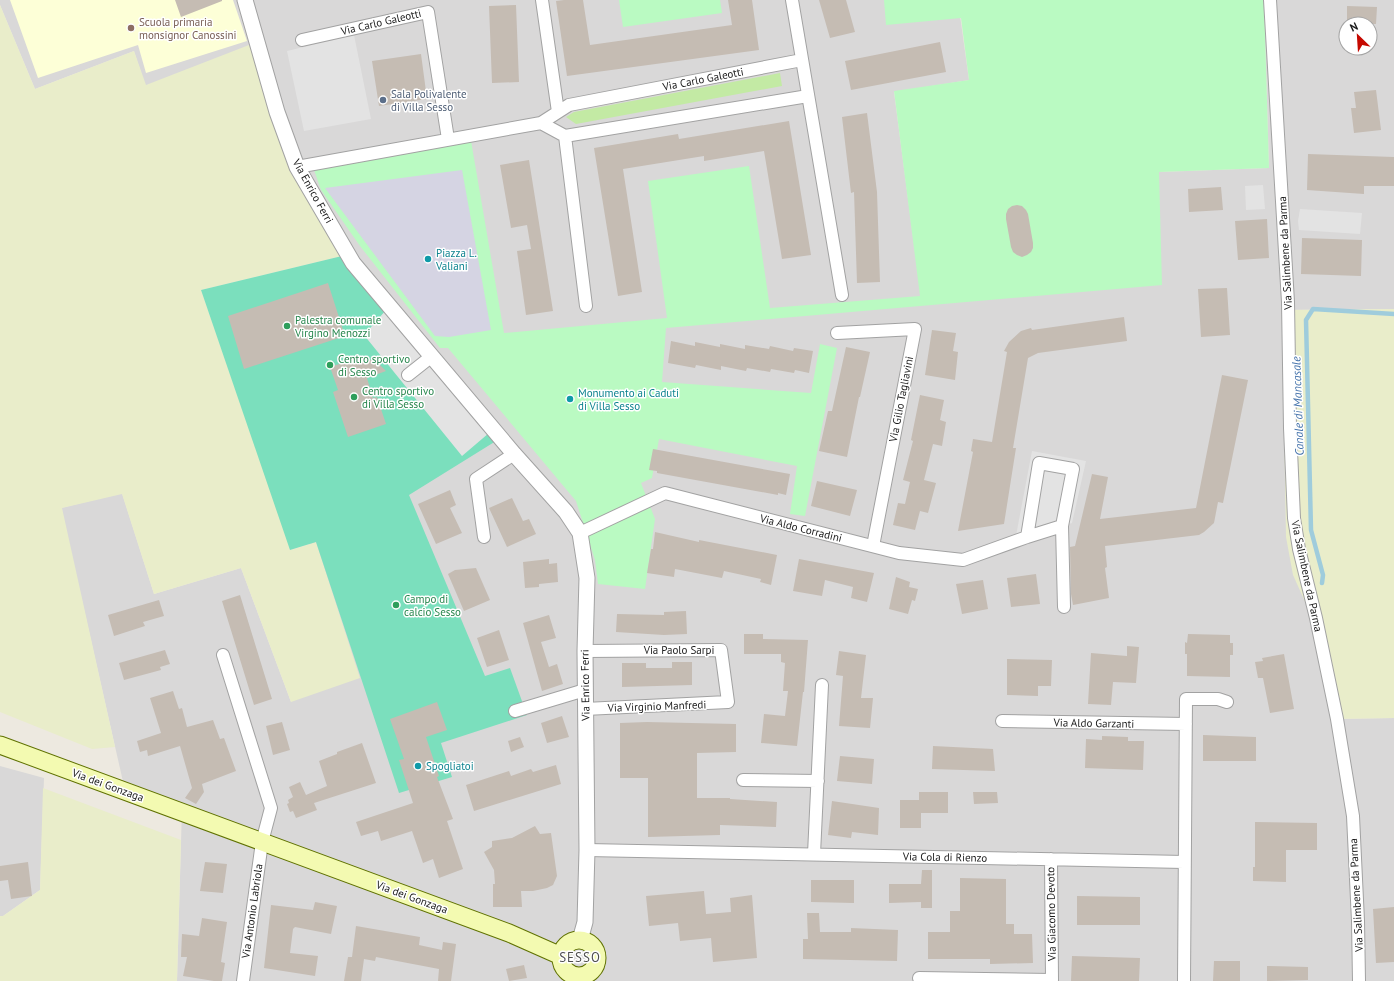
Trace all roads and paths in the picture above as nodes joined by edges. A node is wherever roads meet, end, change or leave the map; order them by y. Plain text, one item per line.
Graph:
1 (245, 0) edge
2 (542, 0) edge
3 (792, 0) edge
4 (1270, 0) edge
5 (302, 40) dead end
6 (802, 60) junction
7 (808, 96) junction
8 (558, 112) junction
9 (541, 123) junction
10 (565, 136) junction
11 (448, 139) junction
12 (297, 167) junction
13 (842, 295) dead end
14 (586, 306) dead end
15 (837, 333) dead end
16 (432, 356) junction
17 (408, 375) dead end
18 (514, 454) junction
19 (1062, 526) junction
20 (580, 533) junction
21 (1027, 536) junction
22 (484, 537) dead end
23 (873, 546) junction
24 (1064, 607) dead end
25 (584, 651) junction
26 (223, 655) dead end
27 (822, 686) dead end
28 (585, 690) junction
29 (728, 702) joint
30 (1227, 702) dead end
31 (585, 709) junction
32 (515, 711) dead end
33 (1002, 721) dead end
34 (1186, 724) junction
35 (0, 745) edge
36 (743, 780) dead end
37 (818, 781) junction
38 (262, 842) junction
39 (587, 850) junction
40 (814, 854) junction
41 (1051, 859) junction
42 (1184, 862) junction
43 (580, 940) junction
44 (562, 956) junction
45 (588, 977) edge
46 (919, 978) dead end
47 (243, 981) edge
48 (1184, 981) edge
49 (1359, 981) edge

1 - 12 street, Via Enrico Ferri
2 - 8 street
3 - 6 street
4 - 49 street, Via Salimbene da Parma
5 - 11 street, Via Carlo Galeotti
6 - 7 street
6 - 8 street, Via Carlo Galeotti
7 - 10 street
7 - 13 street
8 - 9 street, Via Carlo Galeotti
9 - 10 street
9 - 11 street, Via Carlo Galeotti
10 - 14 street
11 - 12 street, Via Carlo Galeotti
12 - 16 street, Via Enrico Ferri
15 - 23 street, Via Gilio Tagliavini
16 - 17 street
16 - 18 street, Via Enrico Ferri
18 - 20 street, Via Enrico Ferri
18 - 22 street
19 - 21 street, Via Aldo Corradini
19 - 21 street
19 - 24 street
20 - 23 street, Via Aldo Corradini
20 - 25 street, Via Enrico Ferri
21 - 23 street, Via Aldo Corradini
25 - 28 street, Via Enrico Ferri
25 - 29 street, Via Paolo Sarpi
26 - 38 street
27 - 37 street
28 - 31 street, Via Enrico Ferri
28 - 32 street
29 - 31 street, Via Virginio Manfredi
30 - 34 street
31 - 39 street, Via Enrico Ferri
33 - 34 street, Via Aldo Garzanti
34 - 42 street
35 - 38 main road, Via dei Gonzaga
36 - 37 street
37 - 40 street
38 - 44 main road, Via dei Gonzaga
38 - 47 street, Via Antonio Labriola
39 - 40 street, Via Cola di Rienzo
39 - 43 street, Via Enrico Ferri
40 - 41 street, Via Cola di Rienzo
41 - 42 street, Via Cola di Rienzo
41 - 46 street, Via Giacomo Devoto
42 - 48 street
43 - 44 main road
43 - 45 main road
44 - 45 main road

